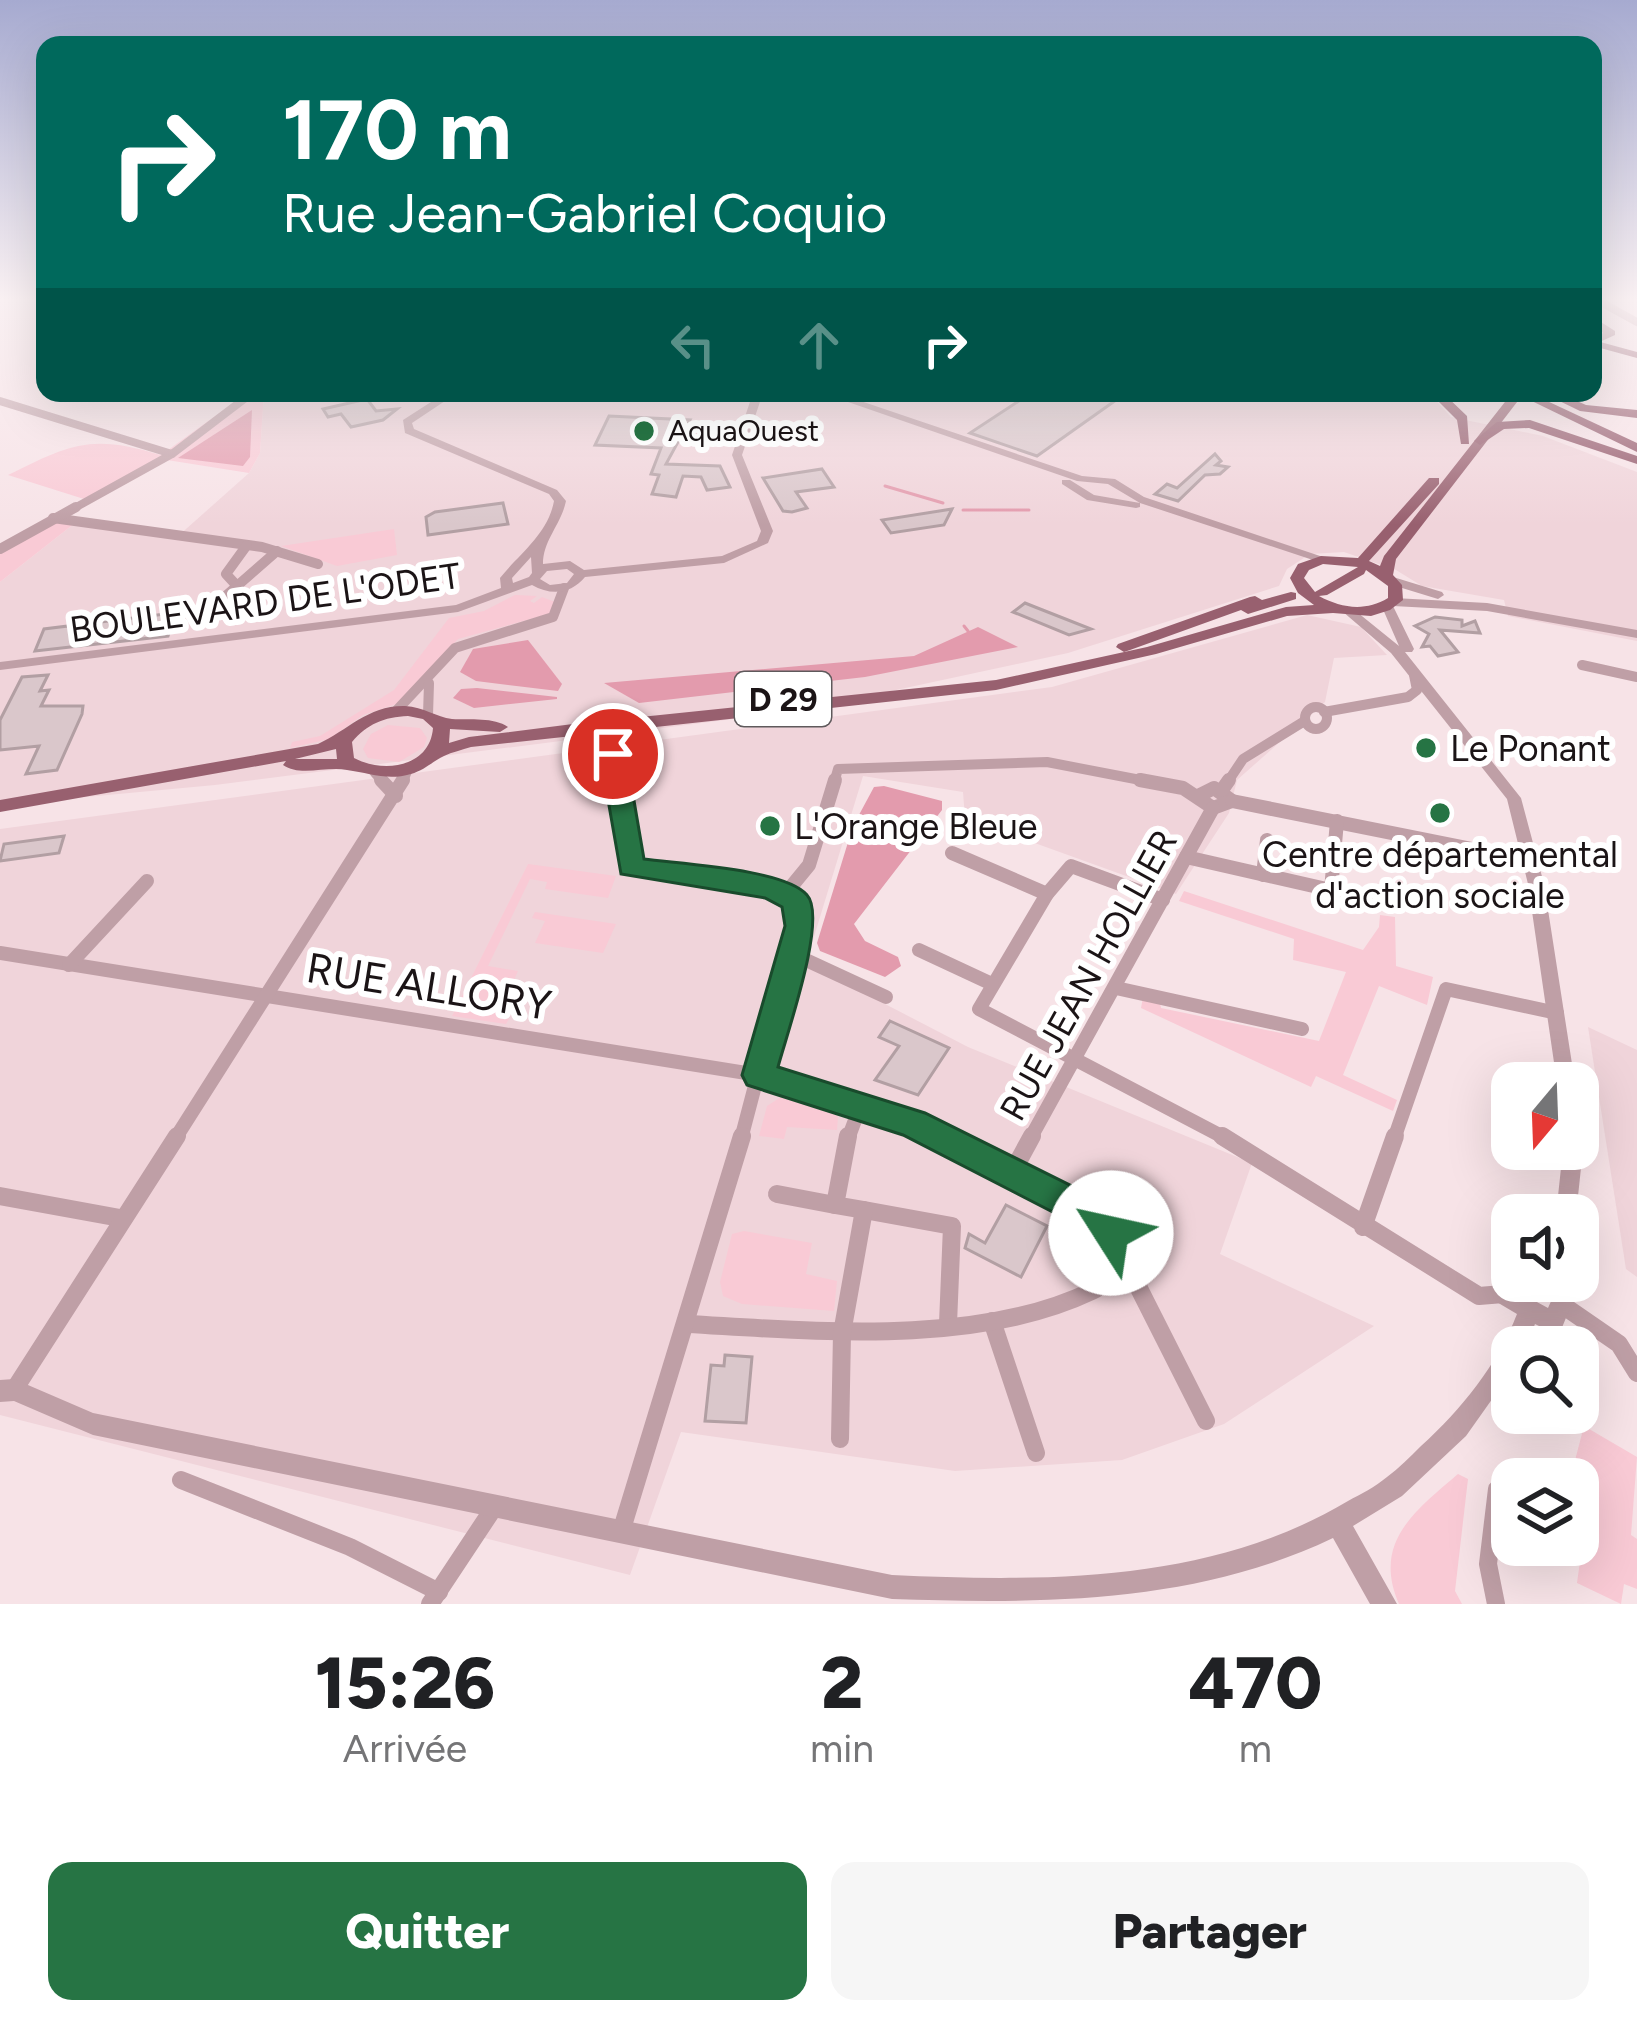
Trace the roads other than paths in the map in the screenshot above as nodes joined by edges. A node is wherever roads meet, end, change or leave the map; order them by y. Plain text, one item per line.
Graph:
1 (0, 401) edge
2 (240, 402) edge
3 (436, 402) edge
4 (756, 402) edge
5 (836, 402) edge
6 (853, 402) edge
7 (1445, 402) edge
8 (1500, 402) edge
9 (1511, 402) edge
10 (1557, 402) edge
11 (1559, 402) edge
12 (1564, 402) edge
13 (1637, 414) edge
14 (1498, 417) junction
15 (1637, 438) edge
16 (1472, 441) junction
17 (1637, 448) edge
18 (172, 454) junction
19 (1637, 460) edge
20 (1440, 471) junction
21 (1085, 484) junction
22 (1120, 496) junction
23 (52, 518) junction
24 (247, 545) junction
25 (537, 546) junction
26 (0, 549) edge
27 (277, 551) junction
28 (1331, 559) junction
29 (318, 564) dead end
30 (564, 564) junction
31 (1363, 564) junction
32 (581, 574) junction
33 (535, 576) junction
34 (1390, 578) junction
35 (238, 587) junction
36 (1296, 587) junction
37 (564, 588) junction
38 (507, 589) junction
39 (1319, 590) dead end
40 (1391, 604) junction
41 (213, 607) dead end
42 (1487, 607) junction
43 (1342, 609) junction
44 (1637, 634) edge
45 (1118, 653) junction
46 (1582, 665) dead end
47 (0, 666) edge
48 (1411, 669) junction
49 (1637, 677) edge
50 (428, 683) junction
51 (396, 711) junction
52 (434, 719) junction
53 (345, 738) junction
54 (611, 743) dead end
55 (435, 753) junction
56 (349, 764) junction
57 (408, 769) junction
58 (375, 773) junction
59 (168, 779) junction
60 (1200, 795) junction
61 (1227, 795) junction
62 (396, 796) junction
63 (0, 806) edge
64 (1214, 808) junction
65 (1336, 821) junction
66 (1268, 840) dead end
67 (952, 853) dead end
68 (1530, 856) junction
69 (1186, 857) junction
70 (1263, 875) junction
71 (147, 881) dead end
72 (786, 893) junction
73 (1047, 894) junction
74 (1163, 900) junction
75 (919, 950) dead end
76 (0, 953) edge
77 (793, 954) junction
78 (70, 965) junction
79 (992, 983) junction
80 (1116, 988) junction
81 (263, 996) junction
82 (886, 997) dead end
83 (1557, 1013) junction
84 (1302, 1029) dead end
85 (1074, 1060) junction
86 (1563, 1062) edge
87 (759, 1075) junction
88 (861, 1104) junction
89 (1013, 1172) junction
90 (777, 1194) dead end
91 (0, 1196) edge
92 (835, 1204) junction
93 (864, 1210) junction
94 (120, 1218) junction
95 (1363, 1227) junction
96 (1120, 1256) junction
97 (1491, 1291) edge
98 (1522, 1302) edge
99 (1558, 1302) edge
100 (1570, 1302) edge
101 (1529, 1310) junction
102 (992, 1321) junction
103 (688, 1324) junction
104 (948, 1324) junction
105 (1523, 1326) edge
106 (842, 1333) junction
107 (1637, 1372) edge
108 (1491, 1387) edge
109 (7, 1390) edge
110 (1206, 1421) dead end
111 (840, 1439) dead end
112 (1036, 1453) dead end
113 (182, 1480) dead end
114 (493, 1509) junction
115 (1338, 1523) junction
116 (621, 1532) junction
117 (1492, 1566) edge
118 (434, 1598) edge
119 (1384, 1604) edge
120 (1496, 1604) edge

1 - 18 street
2 - 18 street
3 - 25 street
4 - 32 street
5 - 21 street
6 - 21 street
7 - 16 highway
8 - 16 main road
9 - 14 main road
10 - 17 highway
11 - 15 highway
12 - 13 highway
14 - 16 main road
14 - 31 main road
16 - 19 highway
16 - 20 main road
16 - 34 main road
18 - 23 street
20 - 28 main road
20 - 31 main road
21 - 22 street
21 - 22 street
22 - 28 street
22 - 36 street
23 - 24 street
23 - 26 street
24 - 27 street
24 - 35 street
25 - 30 street
25 - 33 street
25 - 38 street
27 - 29 street
27 - 35 street
28 - 34 main road
28 - 36 main road
30 - 32 street
30 - 33 street, BOULEVARD DE L'ODET
31 - 39 main road
32 - 37 street
33 - 37 street
33 - 38 street, BOULEVARD DE L'ODET
34 - 40 main road
34 - 42 street
35 - 41 street
36 - 43 main road
36 - 45 main road, D 29
37 - 50 street
38 - 47 street, BOULEVARD DE L'ODET
40 - 42 street
40 - 43 main road
40 - 68 street
42 - 44 street
43 - 45 main road
43 - 48 street
45 - 52 main road, D 29
45 - 55 main road, D 29
46 - 49 street
48 - 61 street
48 - 68 street
50 - 51 street
50 - 52 street
51 - 52 main road
51 - 53 main road
52 - 55 main road
53 - 56 main road
53 - 59 main road
54 - 72 street
55 - 57 main road
56 - 58 main road
56 - 59 main road
57 - 58 main road
57 - 62 street
58 - 62 street
59 - 63 main road
60 - 61 street
60 - 64 street
60 - 72 street
61 - 64 street
61 - 65 street
62 - 81 street
64 - 69 street, RUE JEAN HOLLIER
65 - 68 street
65 - 70 street
66 - 70 street
67 - 73 street
68 - 83 street
69 - 70 street
69 - 74 street, RUE JEAN HOLLIER
71 - 78 street
72 - 77 street
73 - 74 street
73 - 79 street
74 - 80 street, RUE JEAN HOLLIER
75 - 79 street
76 - 78 street
77 - 82 street
77 - 87 street
78 - 81 street
79 - 85 street
80 - 84 street
80 - 85 street, RUE JEAN HOLLIER
81 - 87 street, RUE ALLORY
81 - 94 street, RUE ALLORY
83 - 86 street
83 - 95 street
85 - 89 street, RUE JEAN HOLLIER
85 - 95 street
87 - 88 street, RUE ALLORY
87 - 103 street
88 - 89 street, RUE ALLORY
88 - 92 street
89 - 96 street, RUE ALLORY
90 - 92 street
91 - 94 street
92 - 93 street
93 - 104 street
93 - 106 street
94 - 109 street, RUE ALLORY
95 - 97 street
96 - 102 street
96 - 110 street, RUE ALLORY
98 - 101 street
99 - 101 street
100 - 107 street
101 - 105 street
102 - 104 street
102 - 112 street
103 - 106 street
103 - 116 street
104 - 106 street
106 - 111 street
108 - 115 street
109 - 114 street
113 - 118 street
114 - 116 street
114 - 118 street
115 - 116 street
115 - 119 street
117 - 120 street

